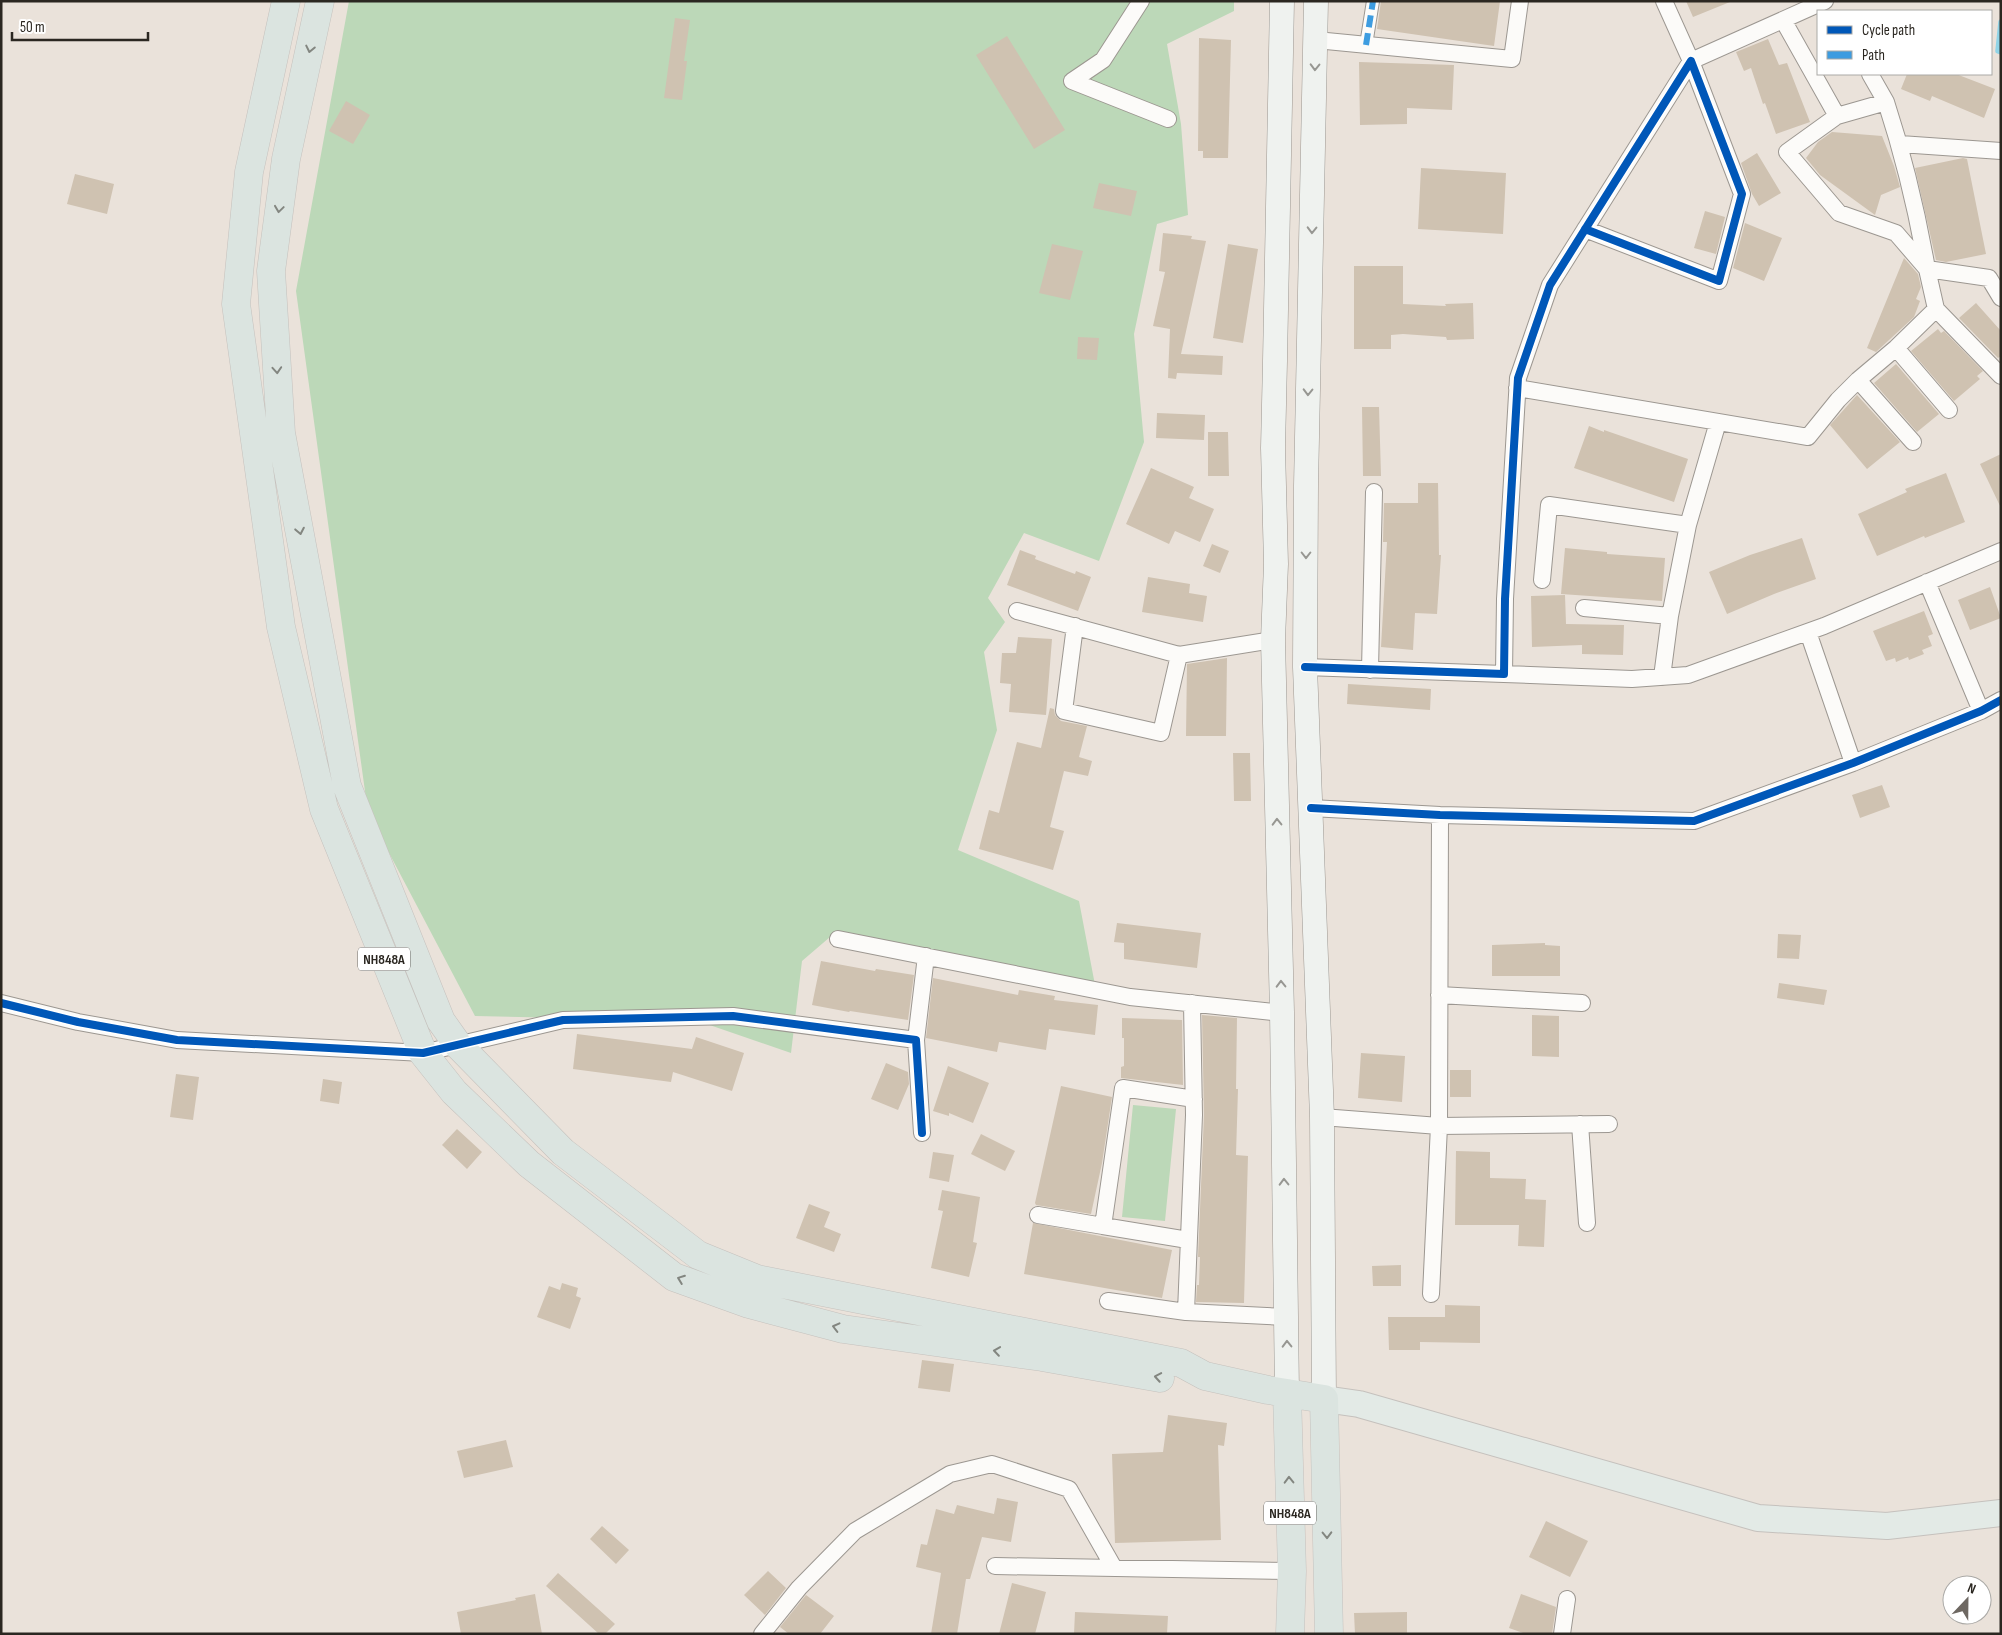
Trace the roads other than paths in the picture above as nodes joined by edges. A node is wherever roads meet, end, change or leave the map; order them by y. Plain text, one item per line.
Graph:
1 (286, 1) edge
2 (320, 1) edge
3 (1141, 1) edge
4 (1282, 1) edge
5 (1316, 1) edge
6 (1373, 1) edge
7 (1520, 1) edge
8 (1664, 1) edge
9 (1825, 1) edge
10 (1783, 20) junction
11 (1316, 40) junction
12 (1366, 44) junction
13 (1691, 61) junction
14 (1871, 75) edge
15 (1886, 102) junction
16 (1837, 116) junction
17 (1168, 119) dead end
18 (1900, 144) junction
19 (2001, 151) edge
20 (1585, 228) junction
21 (1927, 269) junction
22 (1995, 274) edge
23 (2001, 298) edge
24 (1936, 309) junction
25 (1896, 348) junction
26 (2001, 376) edge
27 (1858, 380) junction
28 (1518, 388) junction
29 (1949, 410) dead end
30 (1718, 422) junction
31 (1912, 442) dead end
32 (1374, 492) dead end
33 (1688, 525) junction
34 (2001, 551) edge
35 (1542, 580) dead end
36 (1927, 582) junction
37 (1584, 608) dead end
38 (1017, 611) dead end
39 (1670, 616) junction
40 (1075, 626) junction
41 (1808, 632) junction
42 (1273, 640) junction
43 (1179, 655) junction
44 (1273, 667) junction
45 (1305, 667) junction
46 (1370, 670) junction
47 (1504, 674) junction
48 (1662, 676) junction
49 (2001, 700) edge
50 (1981, 711) junction
51 (1853, 763) junction
52 (1311, 808) junction
53 (1440, 815) junction
54 (838, 939) dead end
55 (926, 956) junction
56 (1439, 995) junction
57 (1, 1003) edge
58 (1192, 1003) junction
59 (1582, 1003) dead end
60 (1282, 1012) junction
61 (916, 1040) junction
62 (458, 1045) junction
63 (423, 1053) junction
64 (1194, 1099) junction
65 (1322, 1117) junction
66 (1580, 1124) junction
67 (1609, 1124) dead end
68 (1439, 1126) junction
69 (922, 1133) dead end
70 (1038, 1216) dead end
71 (1587, 1223) dead end
72 (1103, 1226) junction
73 (1188, 1240) junction
74 (1431, 1294) dead end
75 (1108, 1301) dead end
76 (1186, 1312) junction
77 (1286, 1318) junction
78 (1206, 1376) junction
79 (1287, 1393) junction
80 (1324, 1399) junction
81 (2001, 1514) edge
82 (995, 1566) dead end
83 (1114, 1568) junction
84 (1292, 1571) junction
85 (1567, 1600) dead end
86 (762, 1634) edge
87 (1290, 1634) edge
88 (1329, 1634) edge
89 (1562, 1634) edge

1 - 63 highway, NH848A
2 -> 62 highway, NH848A
3 - 17 street
4 - 42 main road
5 - 11 main road
6 - 12 street
7 - 12 street
8 - 13 street
9 - 10 street
10 - 13 street
10 - 16 street
11 - 12 street
11 -> 45 main road
13 - 20 street
13 - 20 street
14 - 15 street
15 - 16 street
15 - 18 street
16 - 21 street
18 - 19 street
18 - 21 street
20 - 28 street
21 - 22 street
21 - 24 street
22 - 23 street
24 - 25 street
24 - 26 street
25 - 27 street
25 - 29 street
27 - 30 street
27 - 31 street
28 - 30 street
28 - 47 street
30 - 33 street
32 - 46 street
33 - 35 street
33 - 39 street
34 - 36 street
36 - 41 street
36 - 50 street
37 - 39 street
38 - 40 street
39 - 48 street
40 - 43 street
40 - 43 street
41 - 48 street
41 - 51 street
42 - 43 street
42 - 44 main road
44 - 45 main road
60 -> 44 main road
45 - 46 street
45 - 52 main road
46 - 47 street
47 - 48 street
49 - 50 street
50 - 51 street
51 - 53 street
52 - 53 street
52 - 65 main road
53 - 56 street
54 - 55 street
55 - 58 street
55 - 61 street
56 - 59 street
56 - 68 street
57 - 63 street
58 - 60 street
58 - 64 street
77 -> 60 main road
61 - 62 street
61 - 69 street
62 - 63 street
62 - 78 highway, NH848A
78 -> 63 highway, NH848A
64 - 72 street
64 - 73 street
65 - 68 street
65 - 80 main road
66 - 67 street
66 - 68 street
66 - 71 street
68 - 74 street
70 - 72 street
72 - 73 street
73 - 76 street
75 - 76 street
76 - 77 street
79 -> 77 main road
78 - 79 highway, NH848A
79 - 80 highway
84 -> 79 highway, NH848A
80 - 81 main road
80 -> 88 highway, NH848A
82 - 83 street
83 - 84 street
83 - 86 street
84 - 87 highway, NH848A
85 - 89 street

